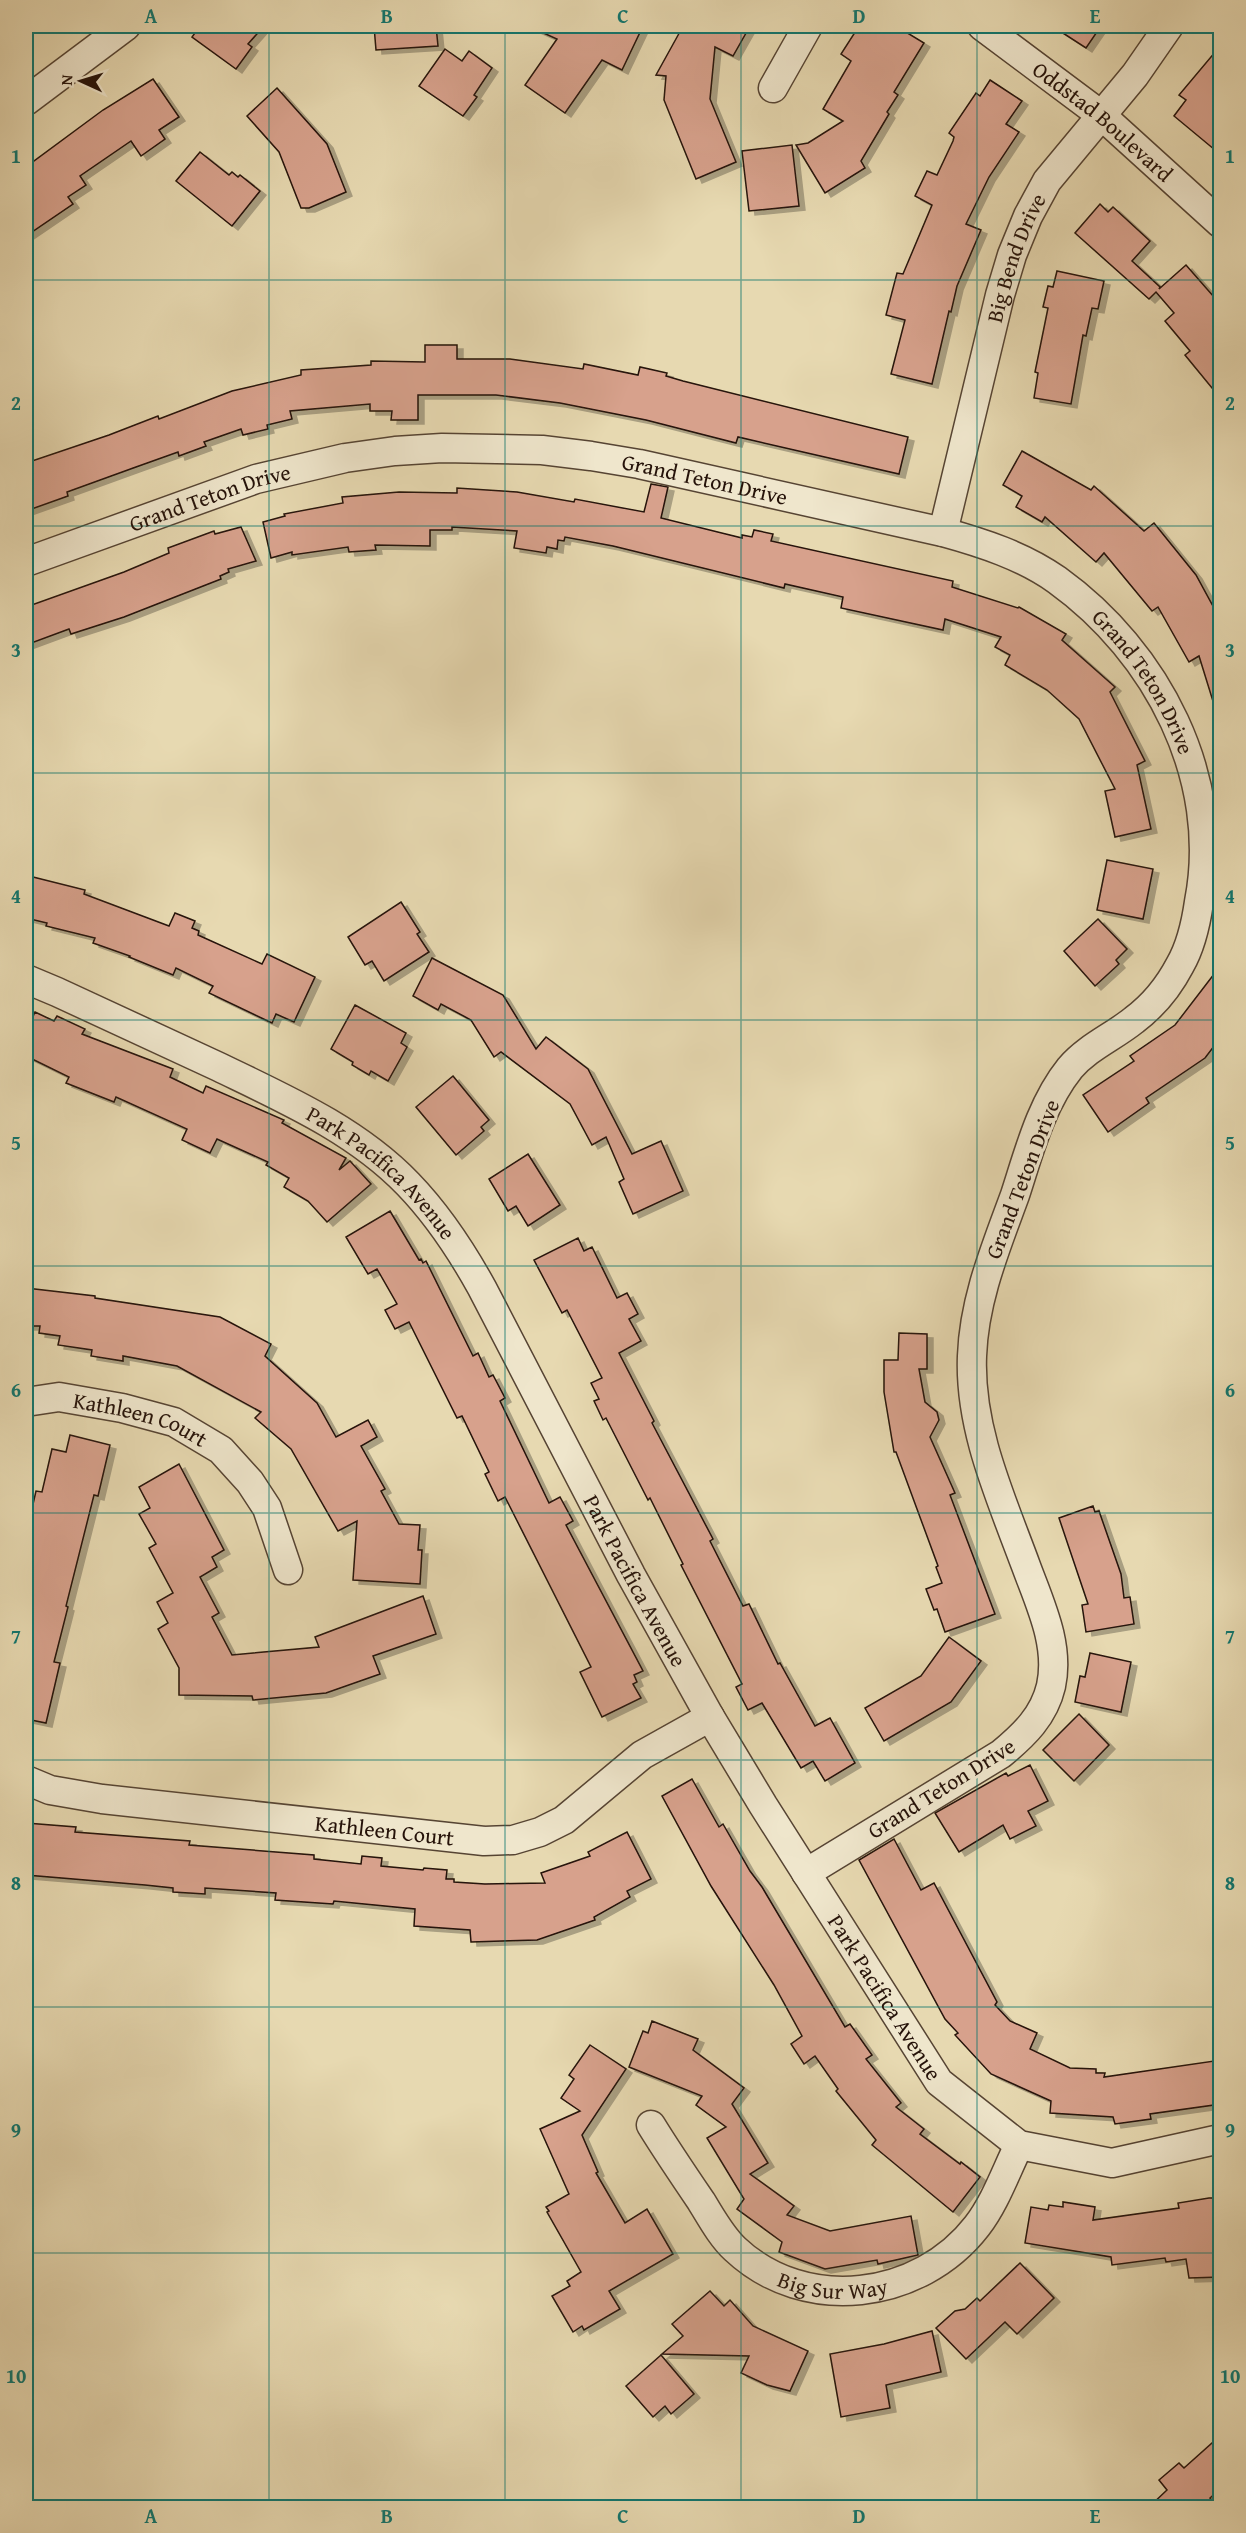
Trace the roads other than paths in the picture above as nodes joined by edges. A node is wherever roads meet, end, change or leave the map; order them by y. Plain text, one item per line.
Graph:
1 (126, 26) edge
2 (808, 26) edge
3 (982, 26) edge
4 (1169, 26) edge
5 (773, 88) dead end
6 (26, 101) edge
7 (1101, 115) junction
8 (1221, 223) edge
9 (943, 532) junction
10 (26, 562) edge
11 (26, 979) edge
12 (26, 1402) edge
13 (288, 1570) dead end
14 (711, 1717) junction
15 (26, 1780) edge
16 (806, 1873) junction
17 (651, 2125) dead end
18 (1221, 2139) edge
19 (1019, 2145) junction

1 - 6 street
2 - 5 street
3 - 7 street, Oddstad Boulevard
4 - 7 street, Big Bend Drive
7 - 8 street, Oddstad Boulevard
7 - 9 street, Big Bend Drive
9 - 10 street, Grand Teton Drive
9 - 16 street, Grand Teton Drive
11 - 14 street, Park Pacifica Avenue
12 - 13 street, Kathleen Court
14 - 15 street, Kathleen Court
14 - 16 street, Park Pacifica Avenue
16 - 19 street, Park Pacifica Avenue
17 - 19 street, Big Sur Way
18 - 19 street, Park Pacifica Avenue

